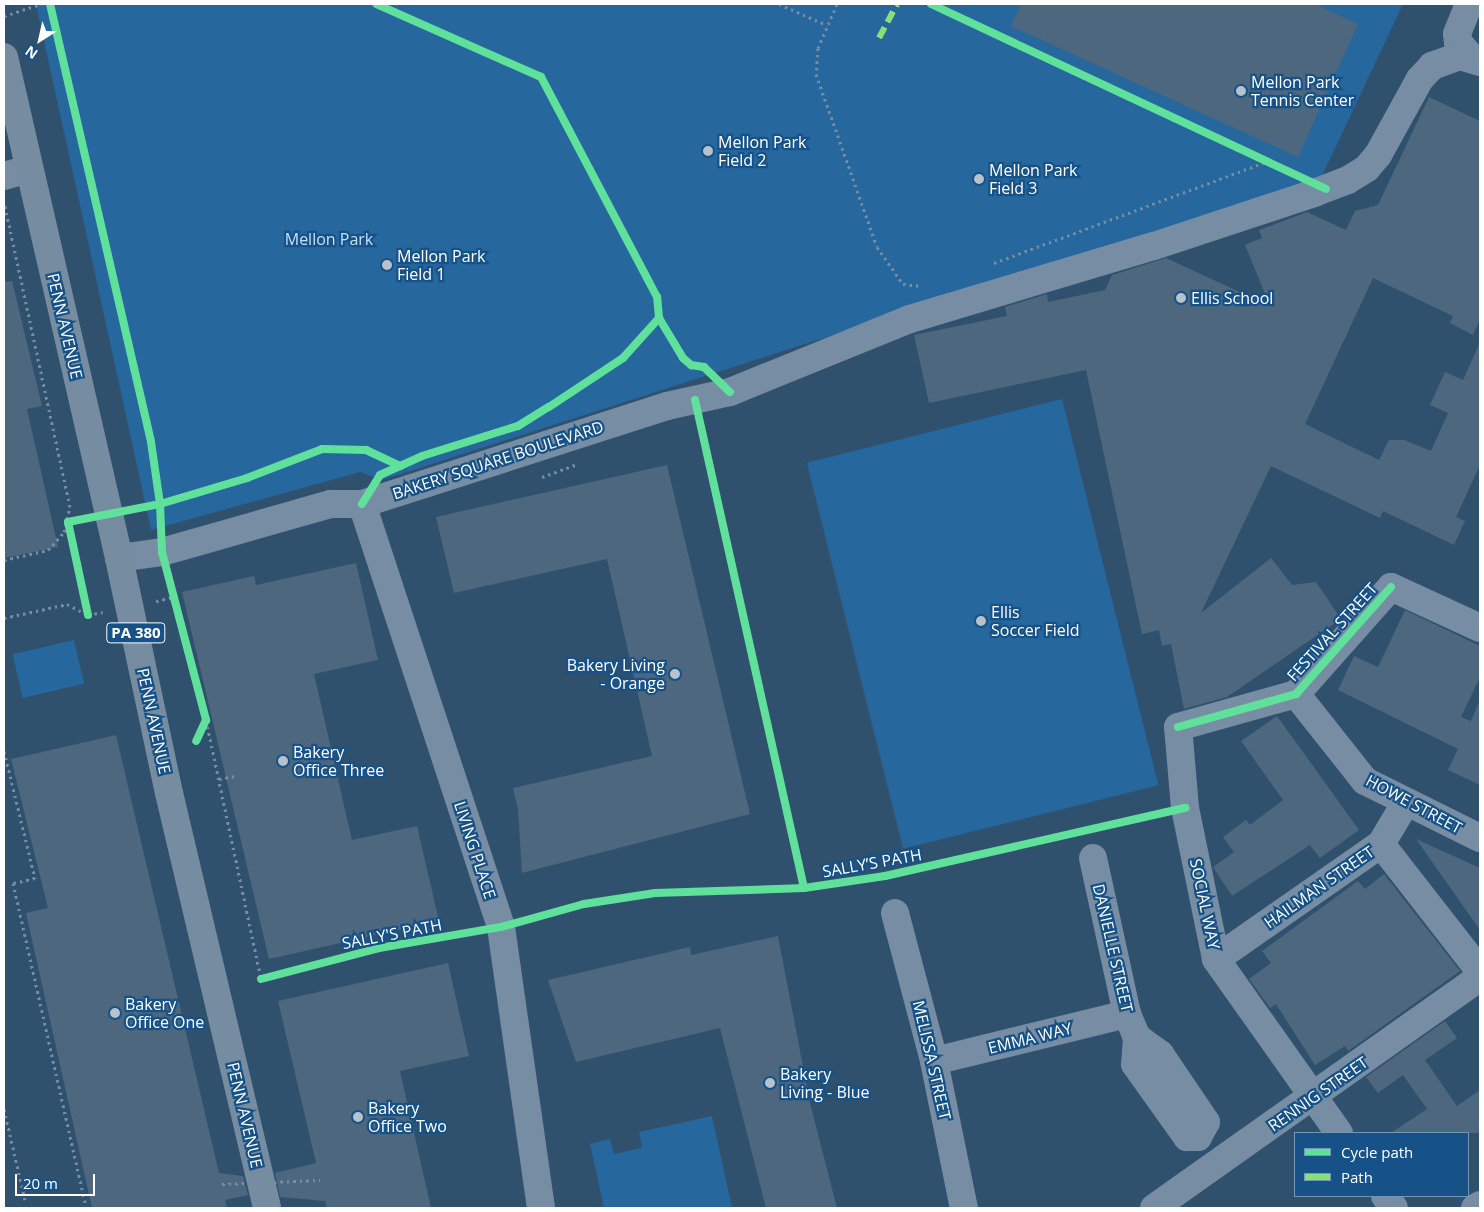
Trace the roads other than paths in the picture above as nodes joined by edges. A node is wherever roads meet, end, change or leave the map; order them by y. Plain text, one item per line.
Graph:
1 (1468, 4) edge
2 (4, 57) edge
3 (1475, 60) edge
4 (17, 172) edge
5 (362, 504) junction
6 (119, 558) junction
7 (1480, 628) edge
8 (1296, 694) junction
9 (1178, 727) joint
10 (1406, 802) junction
11 (1480, 838) edge
12 (1381, 844) junction
13 (1093, 858) dead end
14 (896, 913) dead end
15 (1216, 959) junction
16 (1480, 971) edge
17 (1480, 978) edge
18 (1132, 1025) joint
19 (934, 1062) junction
20 (1312, 1098) junction
21 (1338, 1132) edge
22 (1386, 1197) edge
23 (1480, 1205) edge
24 (267, 1208) edge
25 (541, 1208) edge
26 (964, 1208) edge
27 (1154, 1208) edge
28 (1394, 1208) edge
29 (1475, 1208) edge

1 - 3 street
2 - 4 main road, PENN AVENUE / PA 380
3 - 5 street, BAKERY SQUARE BOULEVARD
4 - 6 main road, PENN AVENUE / PA 380
5 - 6 street, BAKERY SQUARE BOULEVARD
5 - 25 street, LIVING PLACE
6 - 24 main road, PENN AVENUE / PA 380
7 - 8 street, FESTIVAL STREET
8 - 9 street, FESTIVAL STREET
8 - 10 street, HOWE STREET
9 - 15 street, SOCIAL WAY
10 - 11 street, HOWE STREET
10 - 12 street, HAILMAN STREET
12 - 15 street, HAILMAN STREET
12 - 16 street
13 - 18 street, DANIELLE STREET
14 - 19 street, MELISSA STREET
15 - 20 street, SOCIAL WAY
17 - 20 street, RENNIG STREET
18 - 19 street, EMMA WAY
19 - 26 street, MELISSA STREET
20 - 21 street, SOCIAL WAY
20 - 27 street, RENNIG STREET
22 - 28 street
23 - 29 street

